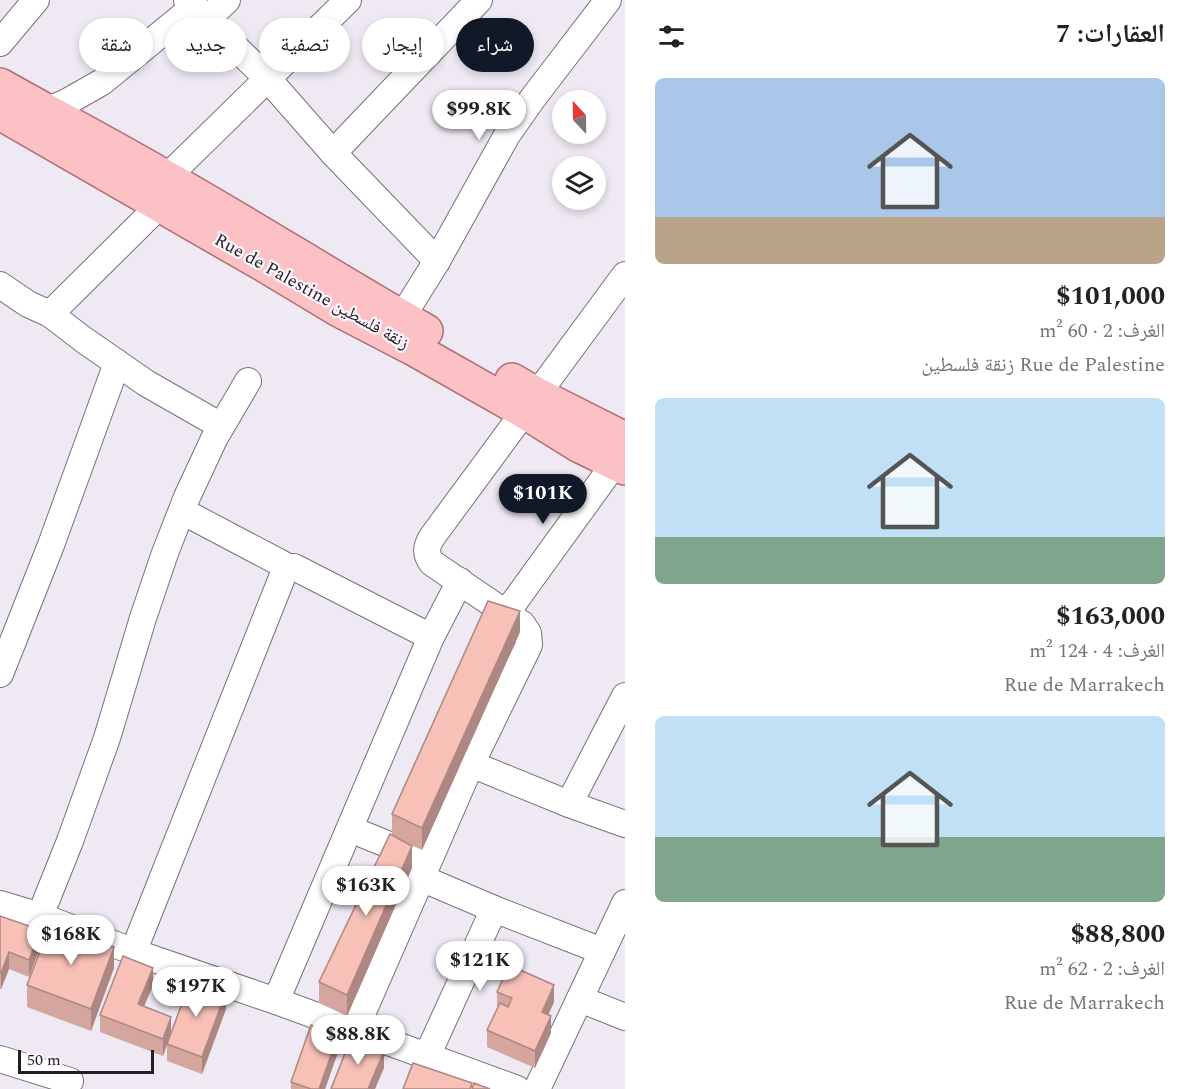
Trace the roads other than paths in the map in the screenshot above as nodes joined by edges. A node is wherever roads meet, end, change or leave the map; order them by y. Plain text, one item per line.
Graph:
1 (36, 0) edge
2 (227, 0) edge
3 (348, 0) edge
4 (479, 0) edge
5 (608, 0) edge
6 (196, 9) edge
7 (0, 43) edge
8 (268, 79) junction
9 (0, 85) edge
10 (46, 111) junction
11 (0, 113) edge
12 (333, 153) junction
13 (164, 191) junction
14 (437, 261) junction
15 (625, 275) edge
16 (0, 285) edge
17 (50, 314) junction
18 (402, 317) junction
19 (117, 363) junction
20 (248, 381) dead end
21 (532, 404) junction
22 (221, 426) junction
23 (622, 456) edge
24 (182, 511) junction
25 (288, 567) junction
26 (460, 580) junction
27 (507, 612) junction
28 (431, 637) junction
29 (0, 674) edge
30 (625, 696) edge
31 (471, 764) junction
32 (569, 804) junction
33 (625, 824) edge
34 (350, 829) junction
35 (425, 870) junction
36 (0, 904) edge
37 (494, 909) junction
38 (40, 916) junction
39 (622, 916) edge
40 (134, 950) junction
41 (602, 951) junction
42 (580, 999) junction
43 (276, 1001) junction
44 (625, 1017) edge
45 (355, 1030) junction
46 (427, 1056) junction
47 (0, 1059) edge
48 (42, 1081) edge
49 (70, 1081) dead end
50 (517, 1089) edge
51 (537, 1089) edge

1 - 7 street
2 - 6 street
3 - 8 street
4 - 12 street
5 - 14 street
6 - 8 street
6 - 10 street
8 - 12 street
8 - 13 street
9 - 10 main road, Rue de Palestine زنقة فلسطين
10 - 13 main road, Rue de Palestine زنقة فلسطين
11 - 13 main road, Rue de Palestine زنقة فلسطين
12 - 14 street
13 - 17 street
13 - 18 main road, Rue de Palestine زنقة فلسطين
13 - 21 main road, Rue de Palestine زنقة فلسطين
14 - 18 street
15 - 21 street
16 - 17 street
17 - 19 street
18 - 21 main road, Rue de Palestine زنقة فلسطين
19 - 22 street
19 - 29 street
20 - 22 street
21 - 23 main road, Rue de Palestine زنقة فلسطين
21 - 26 street
22 - 24 street
23 - 27 street
24 - 25 street
24 - 38 street
25 - 28 street
25 - 40 street
26 - 27 street
26 - 28 street
27 - 31 street
28 - 34 street
30 - 32 street
31 - 32 street
31 - 35 street
32 - 33 street
34 - 35 street
34 - 43 street
35 - 37 street
35 - 45 street
36 - 38 street
37 - 41 street
37 - 46 street
38 - 40 street
39 - 41 street
40 - 43 street
41 - 42 street
42 - 44 street
42 - 51 street
43 - 45 street
45 - 46 street
46 - 50 street
47 - 48 street
48 - 49 street

